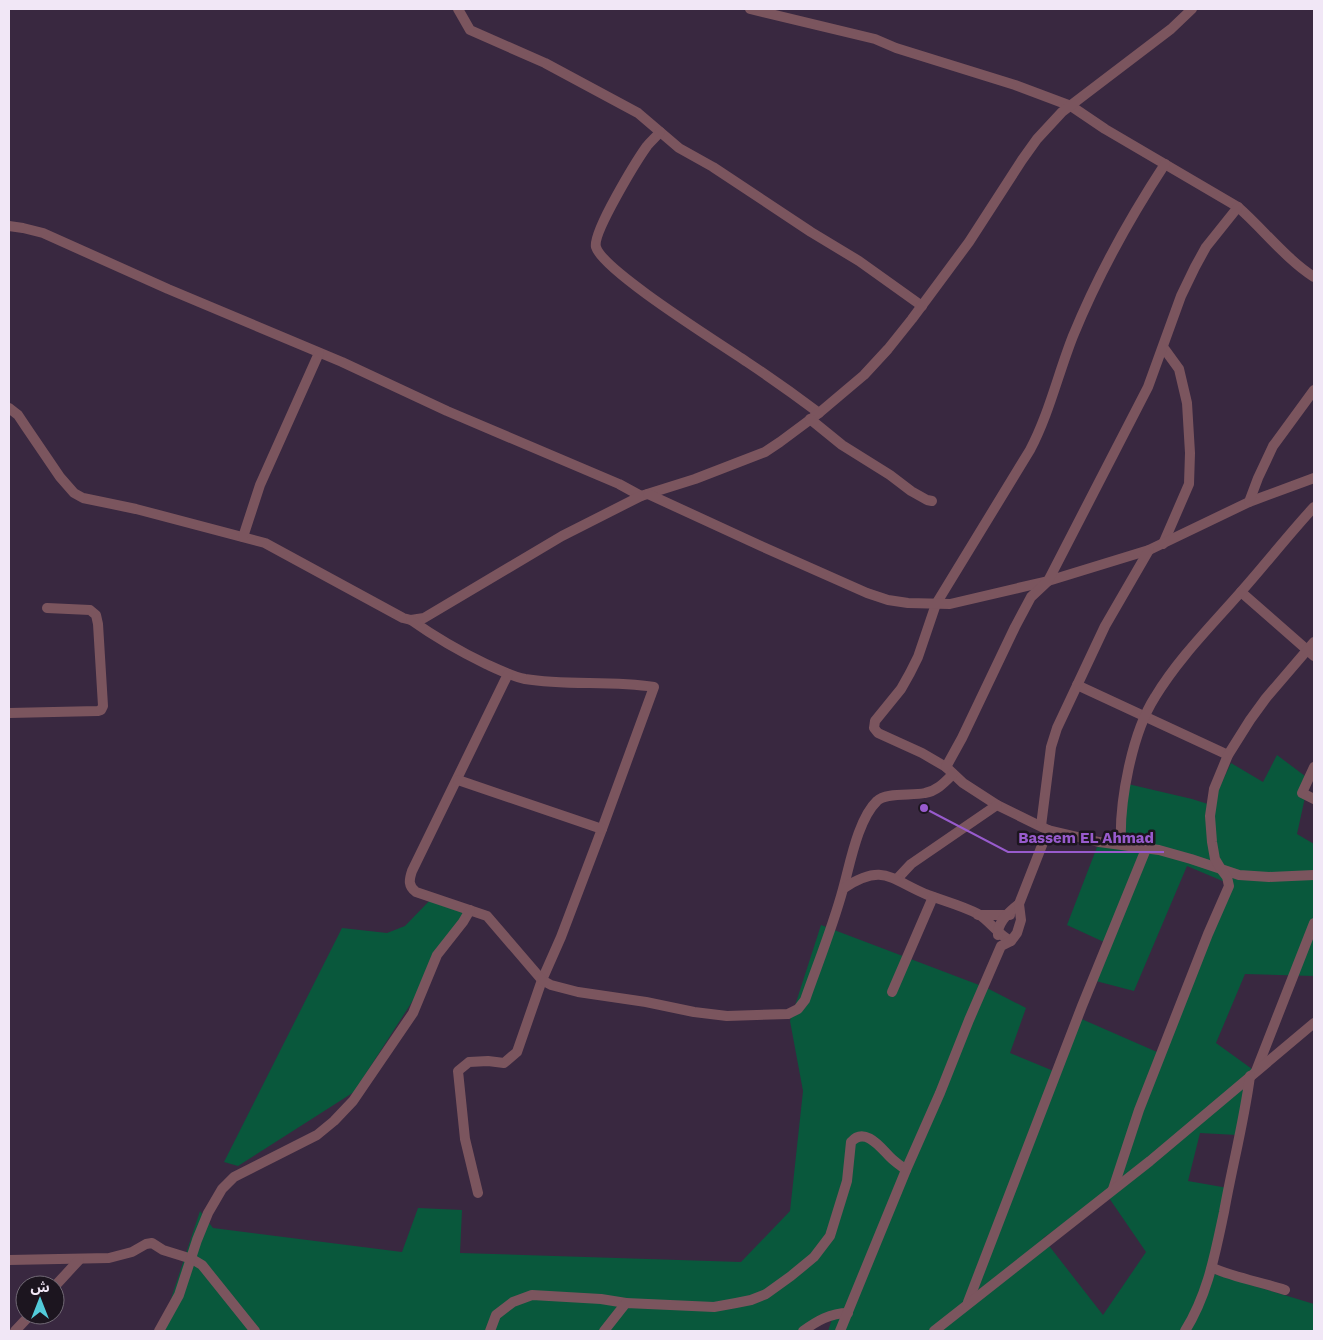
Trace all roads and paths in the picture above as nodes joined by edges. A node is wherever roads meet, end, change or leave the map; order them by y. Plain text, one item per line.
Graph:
1 (458, 9) edge
2 (750, 9) edge
3 (1192, 9) edge
4 (1071, 106) junction
5 (660, 132) junction
6 (1165, 164) junction
7 (1238, 207) junction
8 (9, 226) edge
9 (1314, 277) edge
10 (922, 306) junction
11 (1162, 347) junction
12 (319, 353) junction
13 (1314, 390) edge
14 (9, 408) edge
15 (814, 416) junction
16 (1314, 478) edge
17 (645, 495) junction
18 (932, 501) dead end
19 (1249, 502) junction
20 (1314, 508) edge
21 (243, 537) junction
22 (1164, 544) junction
23 (1149, 550) junction
24 (1048, 581) junction
25 (1241, 592) junction
26 (936, 604) junction
27 (47, 608) dead end
28 (411, 620) junction
29 (1312, 649) edge
30 (508, 674) junction
31 (1077, 685) junction
32 (9, 713) edge
33 (1146, 716) junction
34 (1228, 755) junction
35 (1314, 767) edge
36 (950, 771) junction
37 (458, 780) junction
38 (1314, 800) edge
39 (997, 805) junction
40 (1044, 828) junction
41 (602, 829) junction
42 (1121, 844) junction
43 (1146, 849) junction
44 (1220, 870) junction
45 (1314, 875) edge
46 (897, 878) junction
47 (844, 888) junction
48 (933, 897) junction
49 (1019, 904) junction
50 (470, 910) junction
51 (978, 915) junction
52 (1006, 915) junction
53 (1021, 920) junction
54 (1314, 923) edge
55 (998, 931) junction
56 (1011, 940) junction
57 (1001, 946) junction
58 (542, 980) junction
59 (892, 992) dead end
60 (1314, 1023) edge
61 (1253, 1074) junction
62 (1122, 1157) junction
63 (906, 1170) junction
64 (1138, 1170) junction
65 (1113, 1189) junction
66 (478, 1192) dead end
67 (192, 1259) junction
68 (9, 1260) edge
69 (78, 1260) junction
70 (1213, 1268) junction
71 (65, 1275) edge
72 (1285, 1290) dead end
73 (626, 1303) junction
74 (968, 1303) junction
75 (848, 1313) junction
76 (9, 1324) edge
77 (18, 1328) edge
78 (160, 1331) edge
79 (254, 1331) edge
80 (490, 1331) edge
81 (604, 1331) edge
82 (802, 1331) edge
83 (840, 1331) edge
84 (934, 1331) edge
85 (1185, 1331) edge

1 - 5 street
2 - 4 street
3 - 4 street
4 - 6 street
4 - 10 street
5 - 10 street
5 - 15 street
6 - 7 street
6 - 26 street
7 - 9 street
7 - 11 street
8 - 12 street
10 - 15 street
11 - 22 street
11 - 24 street
12 - 17 street
12 - 21 street
13 - 19 street
14 - 21 street
15 - 17 street
15 - 18 street
16 - 19 street
17 - 26 street
17 - 28 street
19 - 22 street
20 - 25 street
21 - 28 street
22 - 23 street
23 - 24 street
23 - 31 street
24 - 26 street
24 - 36 street
25 - 29 street
25 - 33 street
26 - 36 street
27 - 32 street
28 - 30 street
29 - 34 street
30 - 37 street
30 - 41 street
31 - 33 street
31 - 40 street
33 - 34 street
33 - 42 street
34 - 44 street
35 - 38 street
36 - 39 street
36 - 47 street
37 - 41 street
37 - 50 street
39 - 40 street
39 - 46 street
40 - 42 street
40 - 49 street
41 - 58 street
42 - 43 street
43 - 44 street
43 - 74 street
44 - 45 street
44 - 62 street
46 - 47 street
46 - 48 street
47 - 58 street
48 - 51 street
48 - 59 street
49 - 52 street
49 - 53 street
50 - 58 street
50 - 67 street
51 - 52 street
51 - 55 street
52 - 53 street
52 - 55 street
53 - 56 street
54 - 61 street
55 - 56 street
55 - 57 street
56 - 57 street
57 - 63 street
58 - 66 street
60 - 61 street
61 - 64 street
61 - 70 street
62 - 64 street
62 - 65 street
63 - 73 street
63 - 75 street
64 - 65 street
65 - 74 street
67 - 69 street
67 - 78 street
67 - 79 street
68 - 69 street
69 - 71 street
70 - 72 street
70 - 85 street
73 - 80 street
73 - 81 street
74 - 84 street
75 - 82 street
75 - 83 street
76 - 77 street

